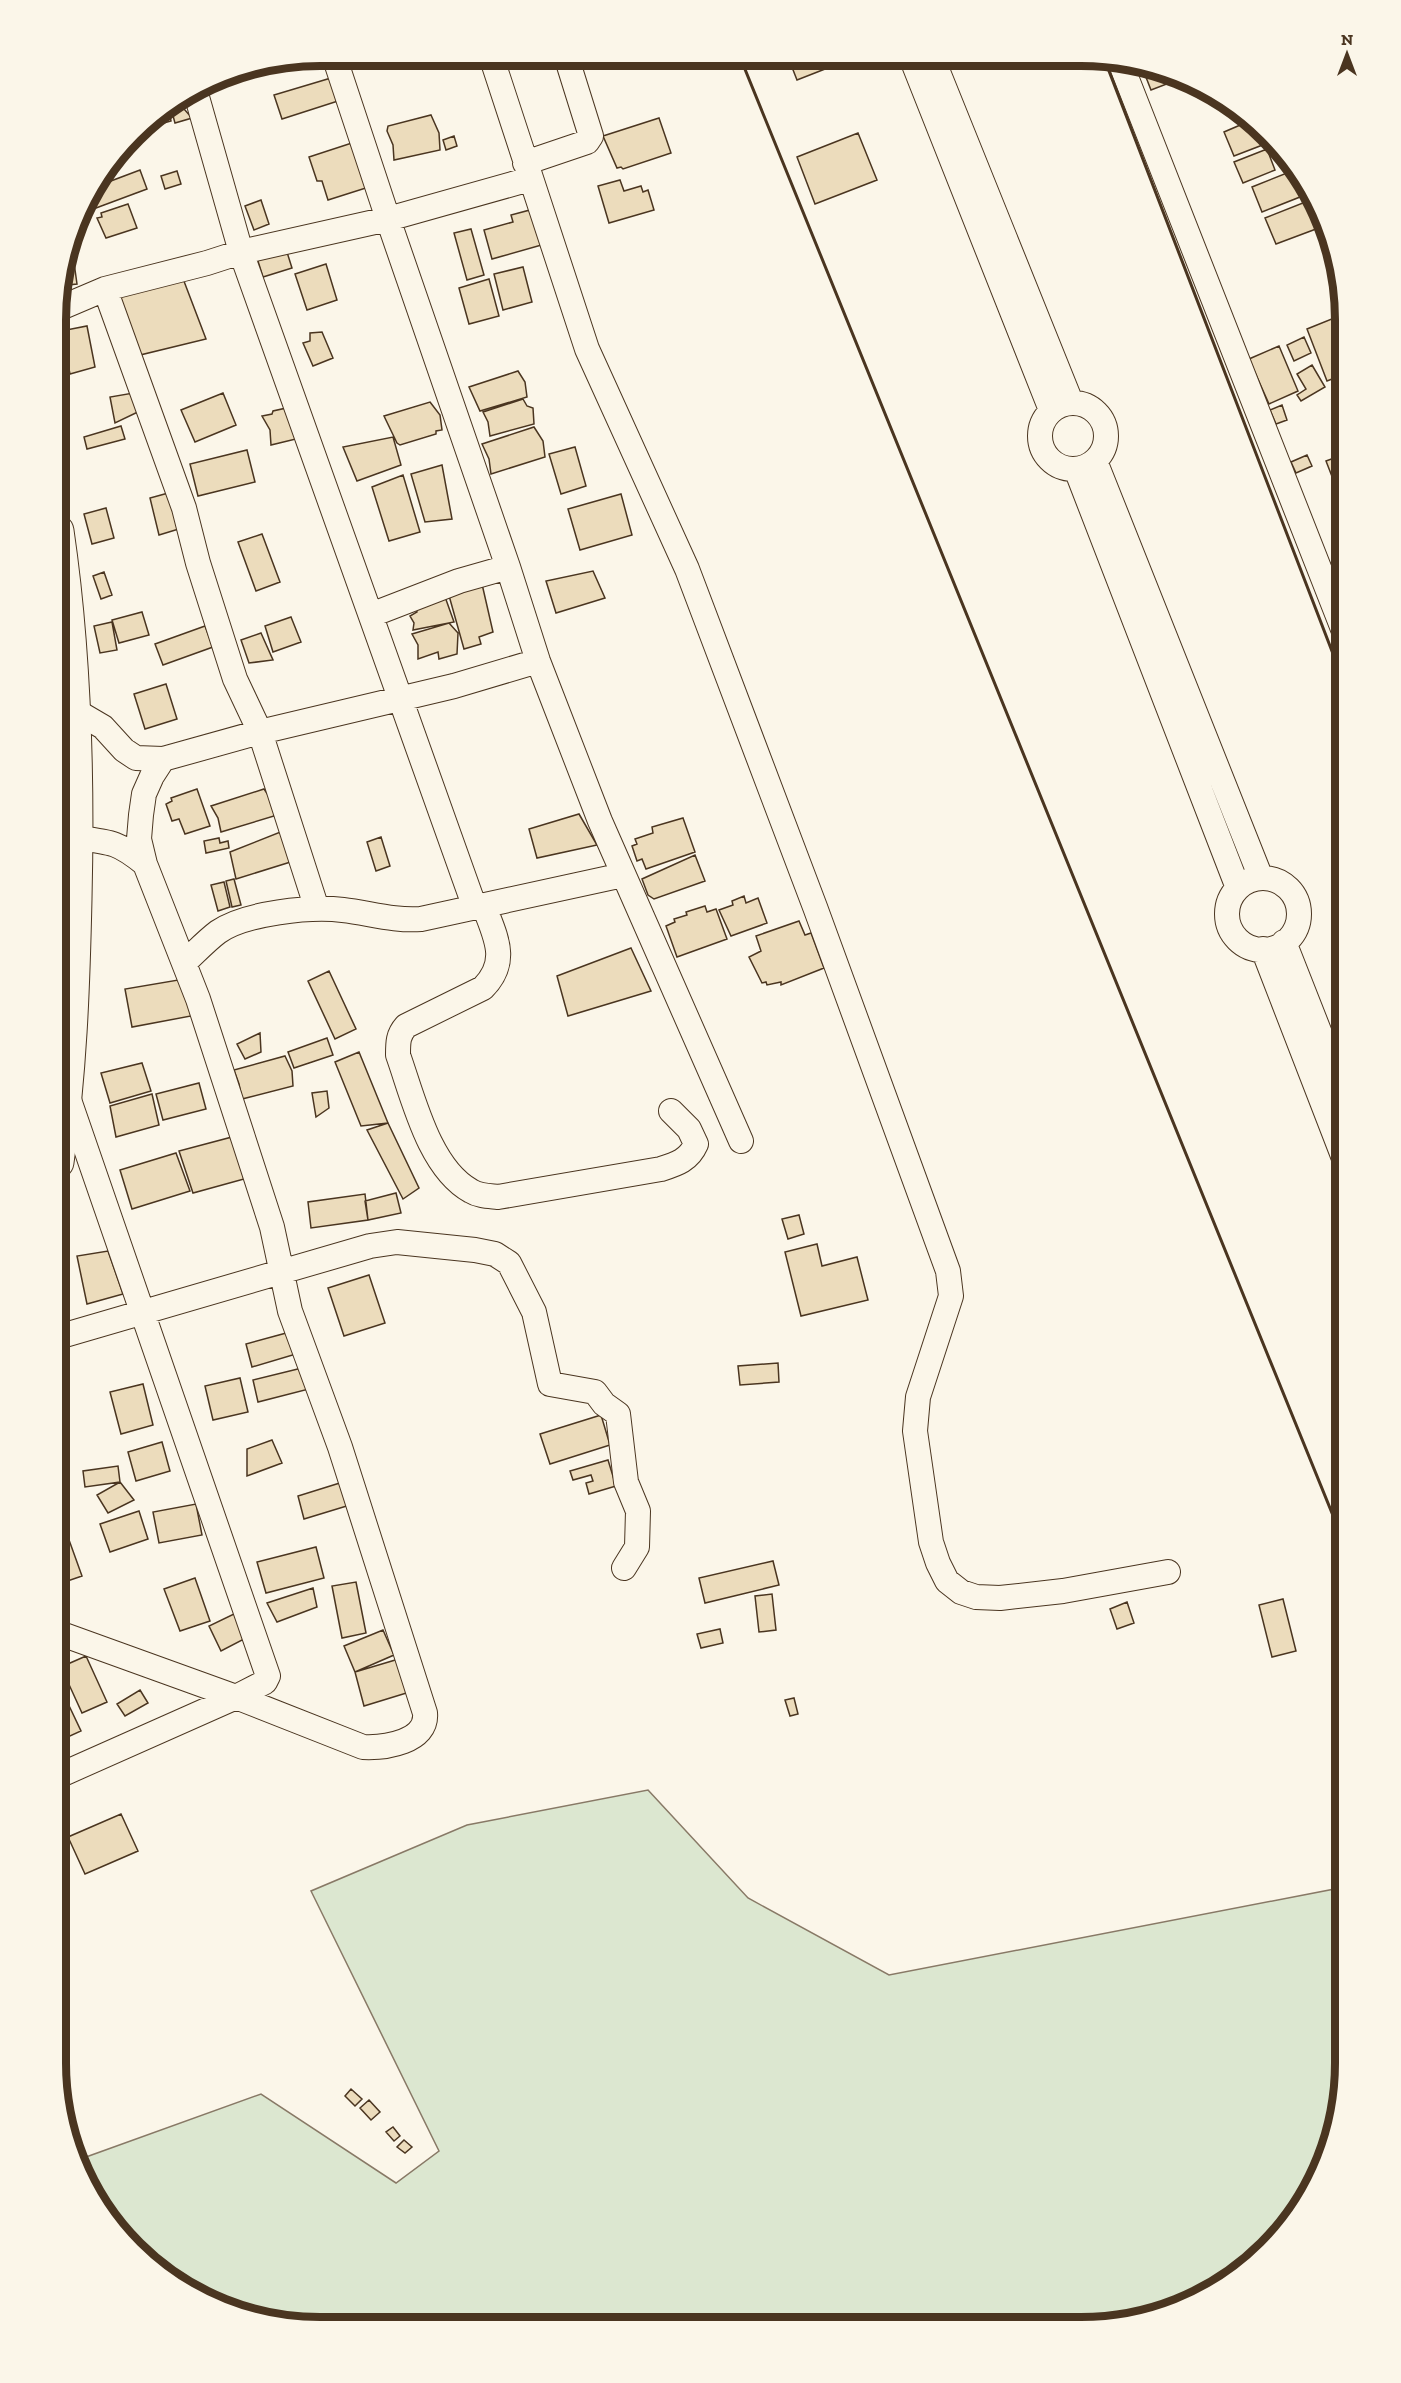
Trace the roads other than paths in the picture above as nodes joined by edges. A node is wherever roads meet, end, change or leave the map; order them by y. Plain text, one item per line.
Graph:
1 (337, 66) edge
2 (494, 66) edge
3 (569, 66) edge
4 (915, 66) edge
5 (935, 66) edge
6 (1123, 70) edge
7 (197, 98) edge
8 (528, 171) junction
9 (388, 219) junction
10 (241, 252) junction
11 (105, 289) junction
12 (67, 305) edge
13 (1061, 406) junction
14 (1086, 465) junction
15 (508, 567) junction
16 (66, 609) edge
17 (1335, 609) edge
18 (371, 615) junction
19 (538, 661) junction
20 (400, 698) junction
21 (74, 710) junction
22 (260, 732) junction
23 (163, 759) junction
24 (77, 838) junction
25 (146, 864) junction
26 (623, 875) junction
27 (1261, 878) junction
28 (1238, 888) junction
29 (479, 907) junction
30 (317, 909) junction
31 (1273, 946) junction
32 (184, 963) junction
33 (1335, 1076) edge
34 (67, 1094) junction
35 (66, 1101) edge
36 (671, 1111) dead end
37 (1335, 1131) edge
38 (741, 1142) dead end
39 (280, 1274) junction
40 (143, 1313) junction
41 (66, 1335) edge
42 (624, 1568) dead end
43 (1168, 1572) dead end
44 (66, 1636) edge
45 (236, 1697) junction
46 (66, 1773) edge

1 - 9 street
2 - 8 street
3 - 8 street
4 - 13 street
5 - 13 street
6 - 17 street
7 - 10 street
8 - 9 street
8 - 43 street
9 - 10 street
9 - 15 street
10 - 11 street
10 - 18 street
11 - 12 street
11 - 22 street
13 - 14 street
13 - 14 street
14 - 27 street
14 - 28 street
15 - 18 street
15 - 19 street
16 - 21 highway
18 - 20 street
19 - 20 street
19 - 26 street
20 - 22 street
20 - 29 street
21 - 23 street
21 - 24 highway
22 - 23 street
22 - 30 street
23 - 25 street
24 - 25 street
24 - 34 highway
25 - 32 street
26 - 29 street
26 - 38 street
27 - 28 street
27 - 31 street
28 - 31 street
29 - 30 street
29 - 36 street
30 - 32 street
31 - 33 street
31 - 37 street
32 - 39 street
34 - 35 highway
34 - 40 street
39 - 40 street
39 - 42 street
39 - 45 street
40 - 41 street
40 - 45 street
44 - 45 street
45 - 46 street

